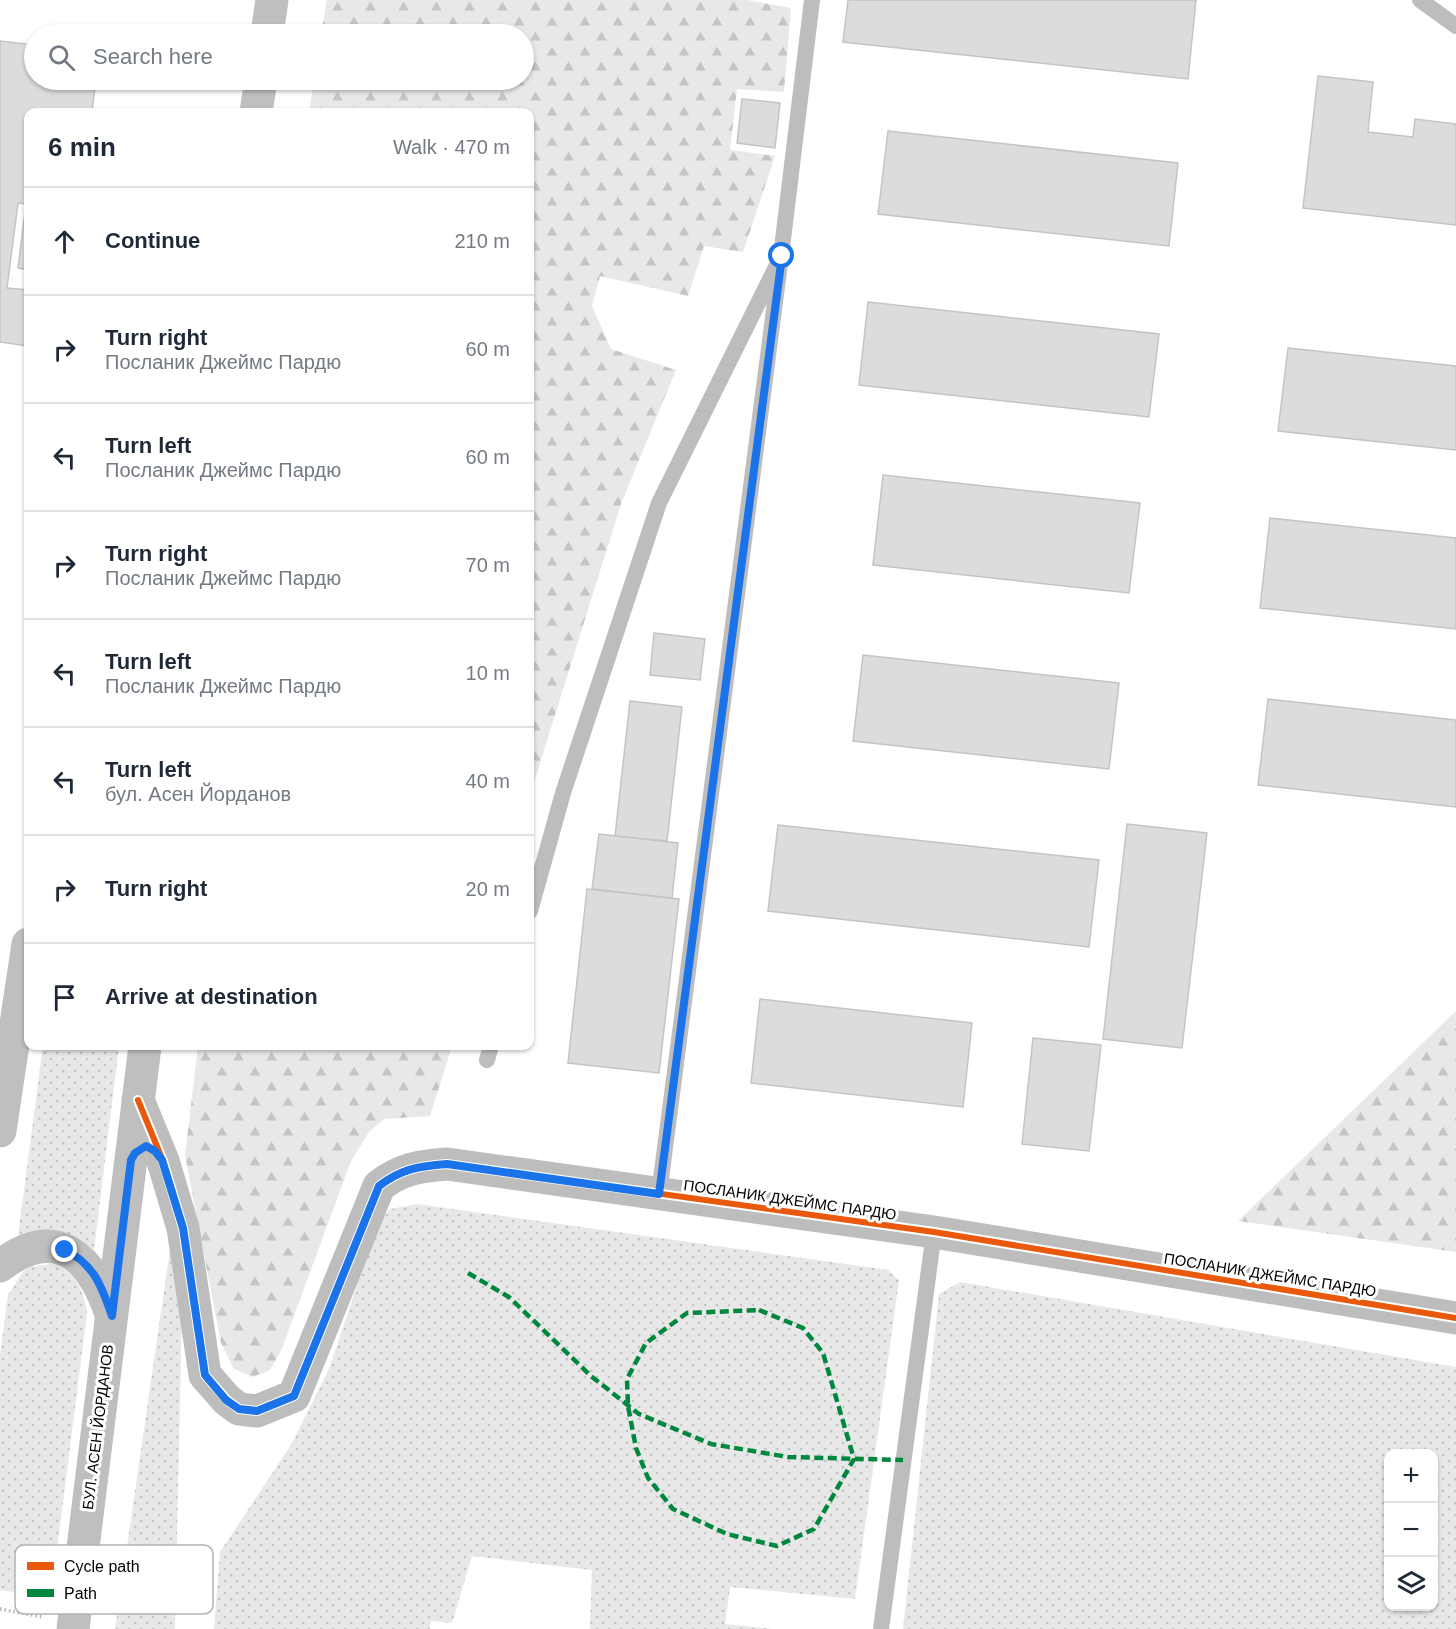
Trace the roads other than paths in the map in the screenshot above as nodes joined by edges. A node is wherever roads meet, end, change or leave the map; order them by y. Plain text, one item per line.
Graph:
1 (272, 0) edge
2 (812, 0) edge
3 (1420, 0) edge
4 (268, 24) edge
5 (1456, 26) edge
6 (259, 90) edge
7 (257, 108) edge
8 (782, 256) junction
9 (534, 897) edge
10 (24, 967) edge
11 (144, 1050) edge
12 (3, 1087) edge
13 (0, 1131) edge
14 (146, 1160) junction
15 (659, 1194) junction
16 (934, 1232) junction
17 (0, 1266) edge
18 (112, 1316) junction
19 (1456, 1318) edge
20 (76, 1545) edge
21 (881, 1629) edge

1 - 4 main road
2 - 8 lane
3 - 5 lane
6 - 7 main road
8 - 9 lane
8 - 15 lane
10 - 12 main road
11 - 14 main road, БУЛ. АСЕН ЙОРДАНОВ
12 - 13 main road
14 - 15 street, ПОСЛАНИК ДЖЕЙМС ПАРДЮ
14 - 18 main road, БУЛ. АСЕН ЙОРДАНОВ
15 - 16 street, ПОСЛАНИК ДЖЕЙМС ПАРДЮ
16 - 19 street, ПОСЛАНИК ДЖЕЙМС ПАРДЮ
16 - 21 lane
17 - 18 main road
18 - 20 main road, БУЛ. АСЕН ЙОРДАНОВ

